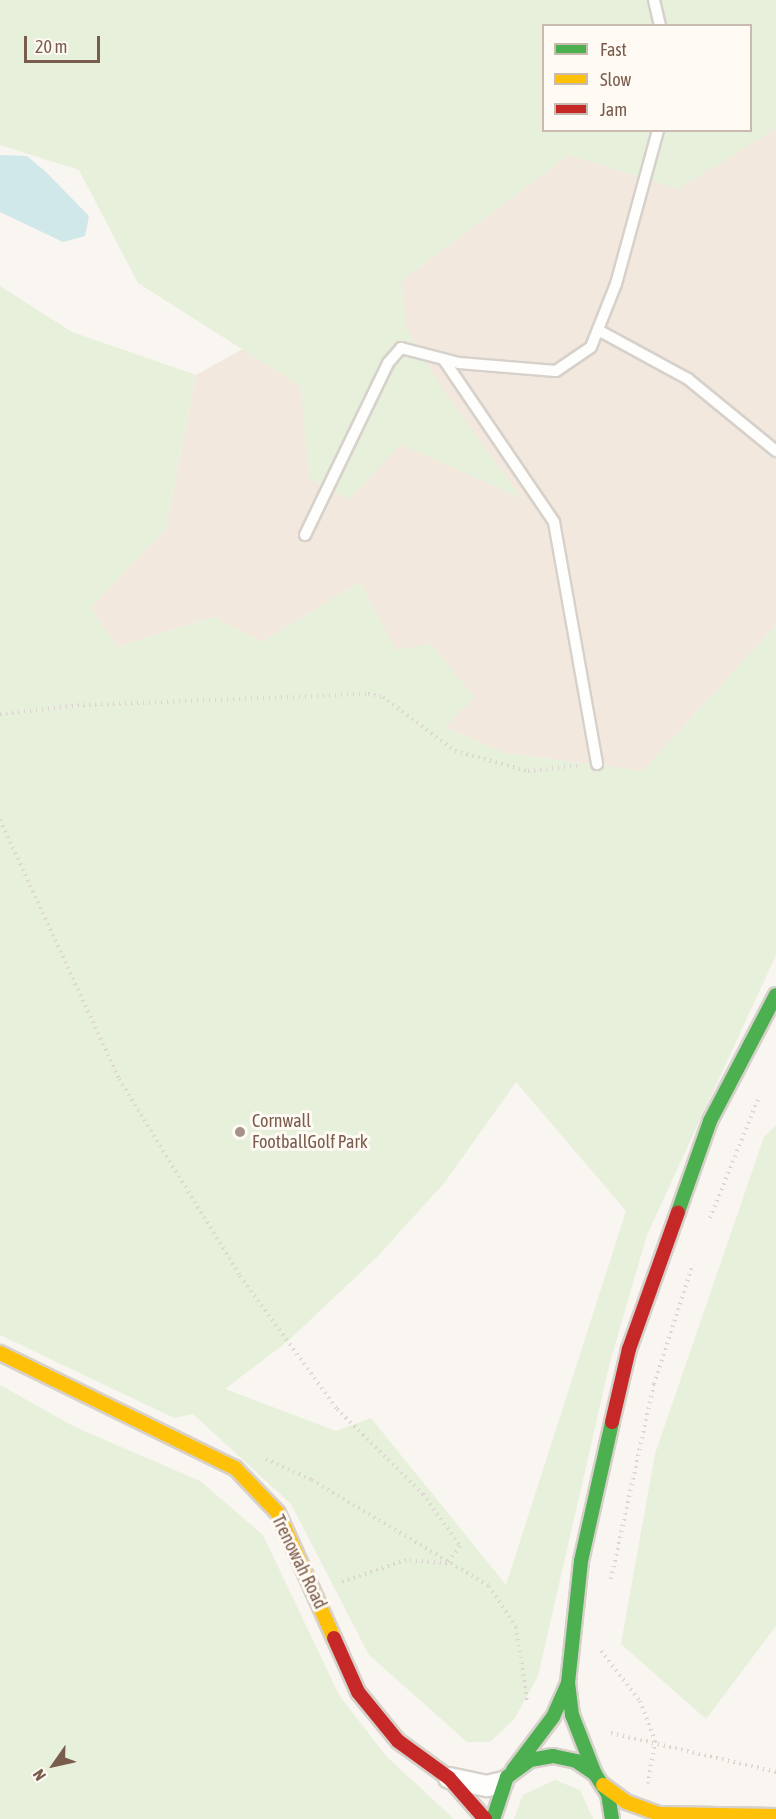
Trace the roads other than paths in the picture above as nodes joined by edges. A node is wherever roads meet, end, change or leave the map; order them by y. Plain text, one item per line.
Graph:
1 (654, 0) edge
2 (660, 24) edge
3 (657, 132) edge
4 (598, 330) junction
5 (444, 360) junction
6 (776, 451) edge
7 (305, 535) dead end
8 (597, 764) road end
9 (776, 995) edge
10 (0, 1353) edge
11 (568, 1683) junction
12 (449, 1778) junction
13 (507, 1778) junction
14 (599, 1779) junction
15 (776, 1816) edge
16 (678, 1818) edge
17 (485, 1819) edge
18 (493, 1819) edge
19 (612, 1819) edge

1 - 2 lane
3 - 4 lane
4 - 5 lane
4 - 6 lane
5 - 7 lane
5 - 8 lane
9 - 11 main road
10 - 12 main road, Trenowah Road
11 - 13 main road
11 - 14 main road
12 - 13 street, Trenowah Road
12 - 17 main road, Trenowah Road
13 - 14 main road
13 - 18 main road
14 - 16 main road
14 - 19 main road
15 - 16 main road

